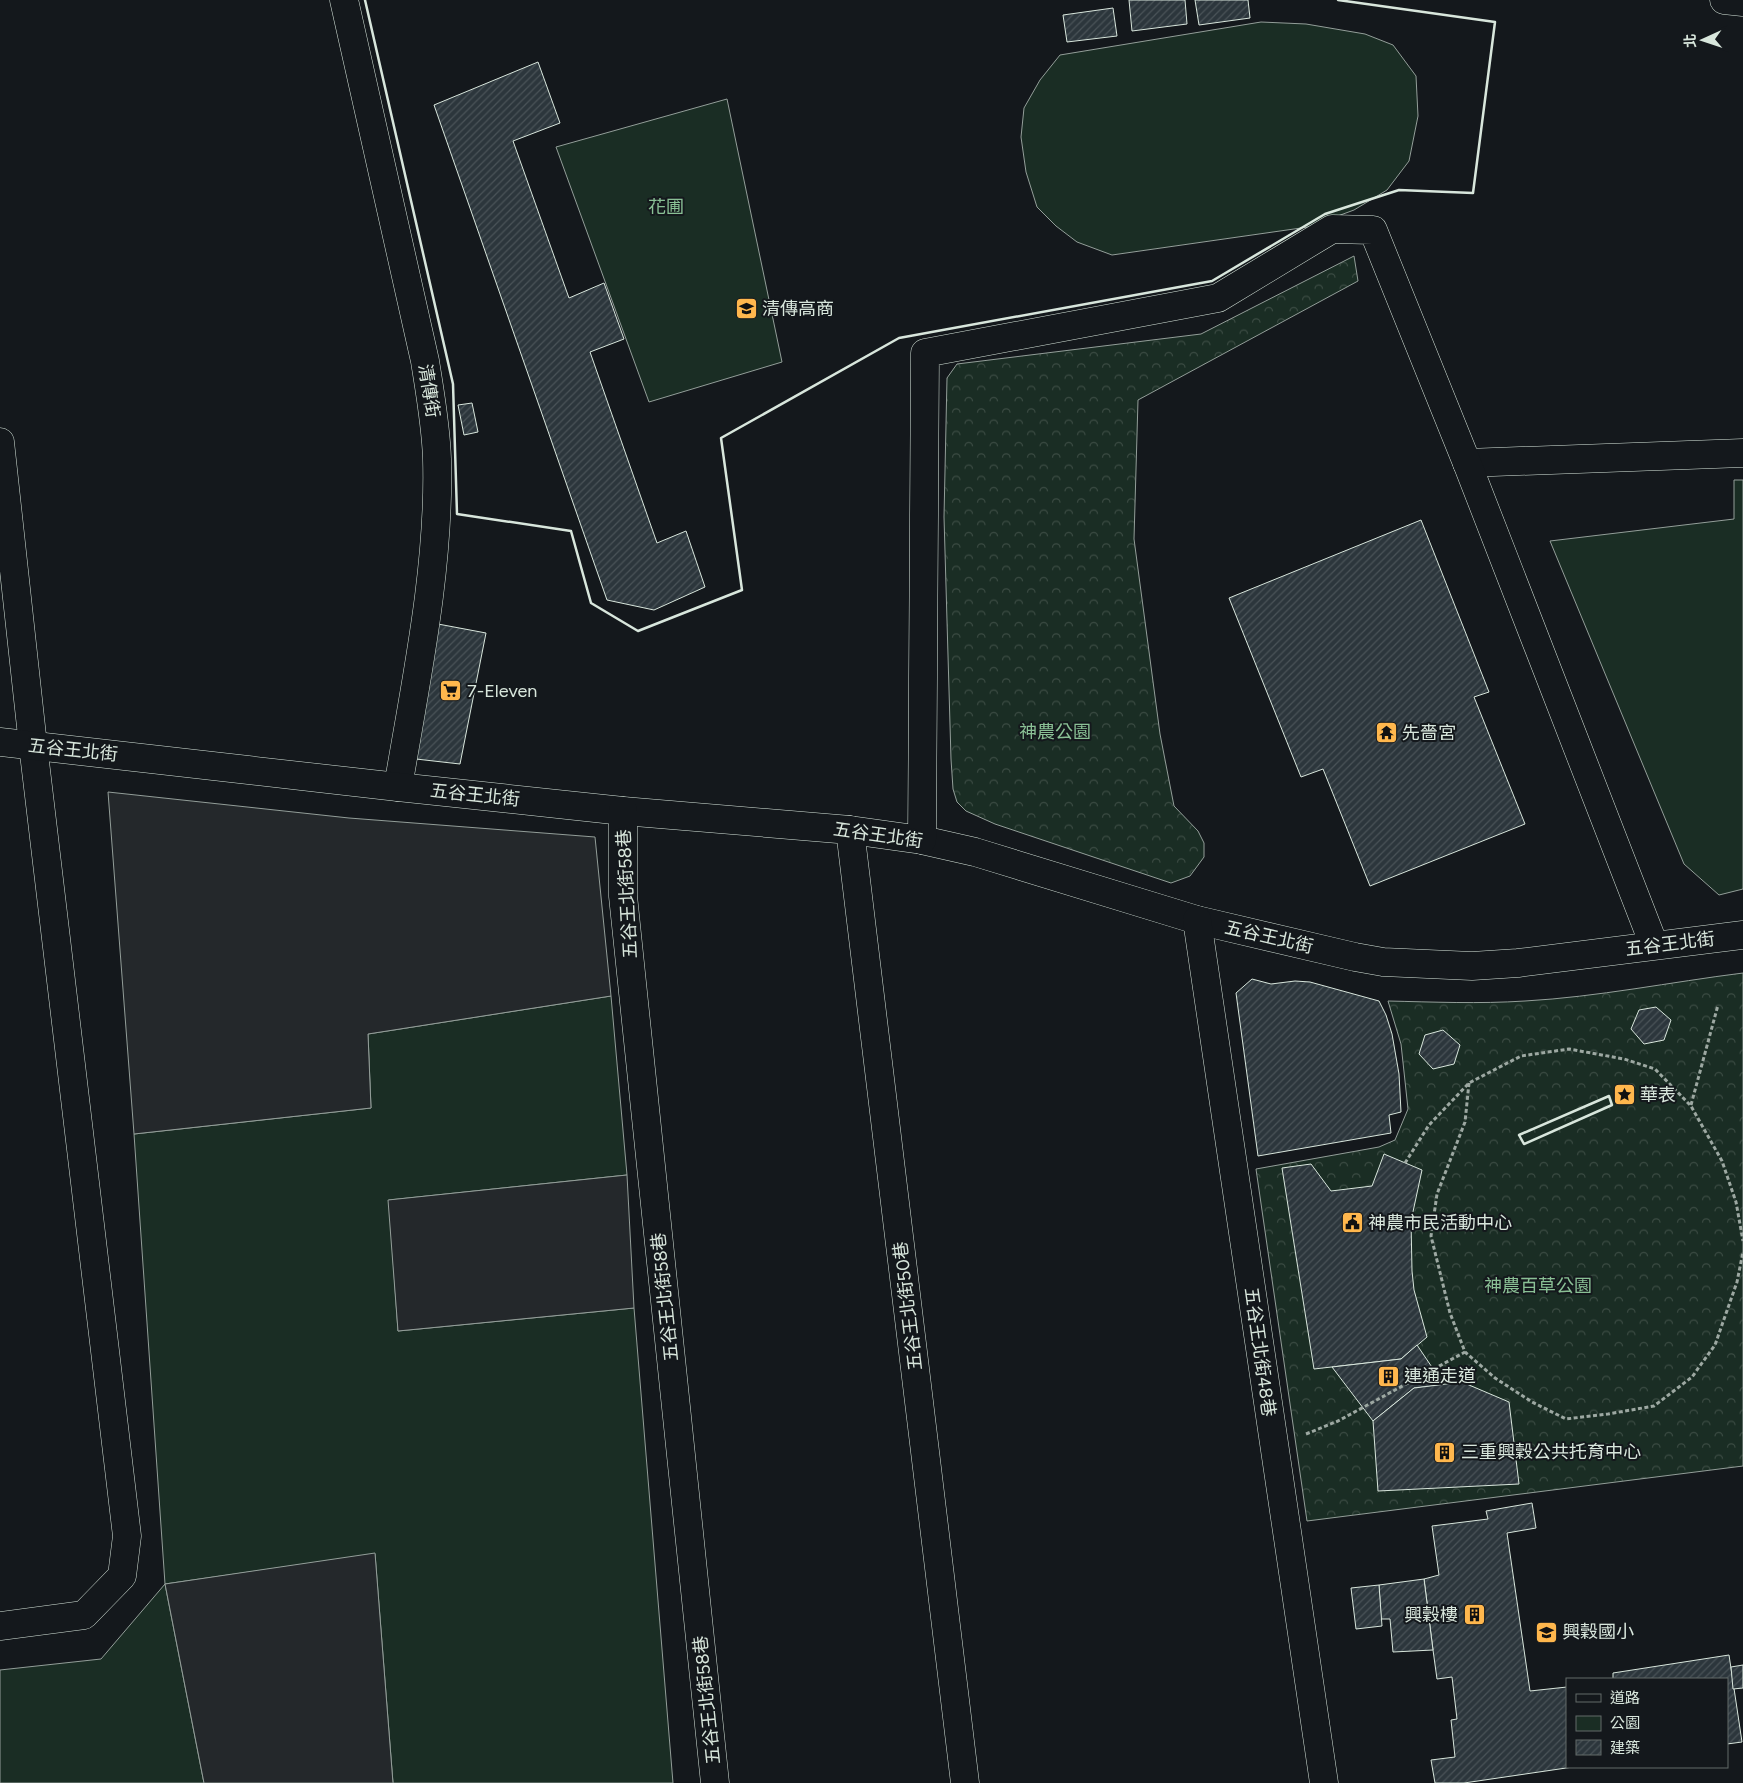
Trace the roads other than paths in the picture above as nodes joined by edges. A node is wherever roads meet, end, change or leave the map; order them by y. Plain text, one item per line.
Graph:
1 (344, 0) edge
2 (1724, 0) edge
3 (1743, 2) edge
4 (0, 442) edge
5 (1743, 453) edge
6 (1467, 463) junction
7 (0, 742) edge
8 (33, 745) junction
9 (398, 787) junction
10 (623, 811) junction
11 (850, 830) junction
12 (922, 840) junction
13 (1197, 920) junction
14 (1743, 935) edge
15 (1654, 945) junction
16 (0, 1626) edge
17 (715, 1783) edge
18 (965, 1783) edge
19 (1324, 1783) edge

1 - 9 street, 清傳街
2 - 3 street
4 - 8 street
5 - 6 street
6 - 12 street
6 - 15 street
7 - 8 street, 五谷王北街
8 - 9 street, 五谷王北街
8 - 16 street
9 - 10 street, 五谷王北街
10 - 11 street, 五谷王北街
10 - 17 street, 五谷王北街58巷
11 - 12 street, 五谷王北街
11 - 18 street, 五谷王北街50巷
12 - 13 street, 五谷王北街
13 - 15 street, 五谷王北街
13 - 19 street, 五谷王北街48巷
14 - 15 street, 五谷王北街

